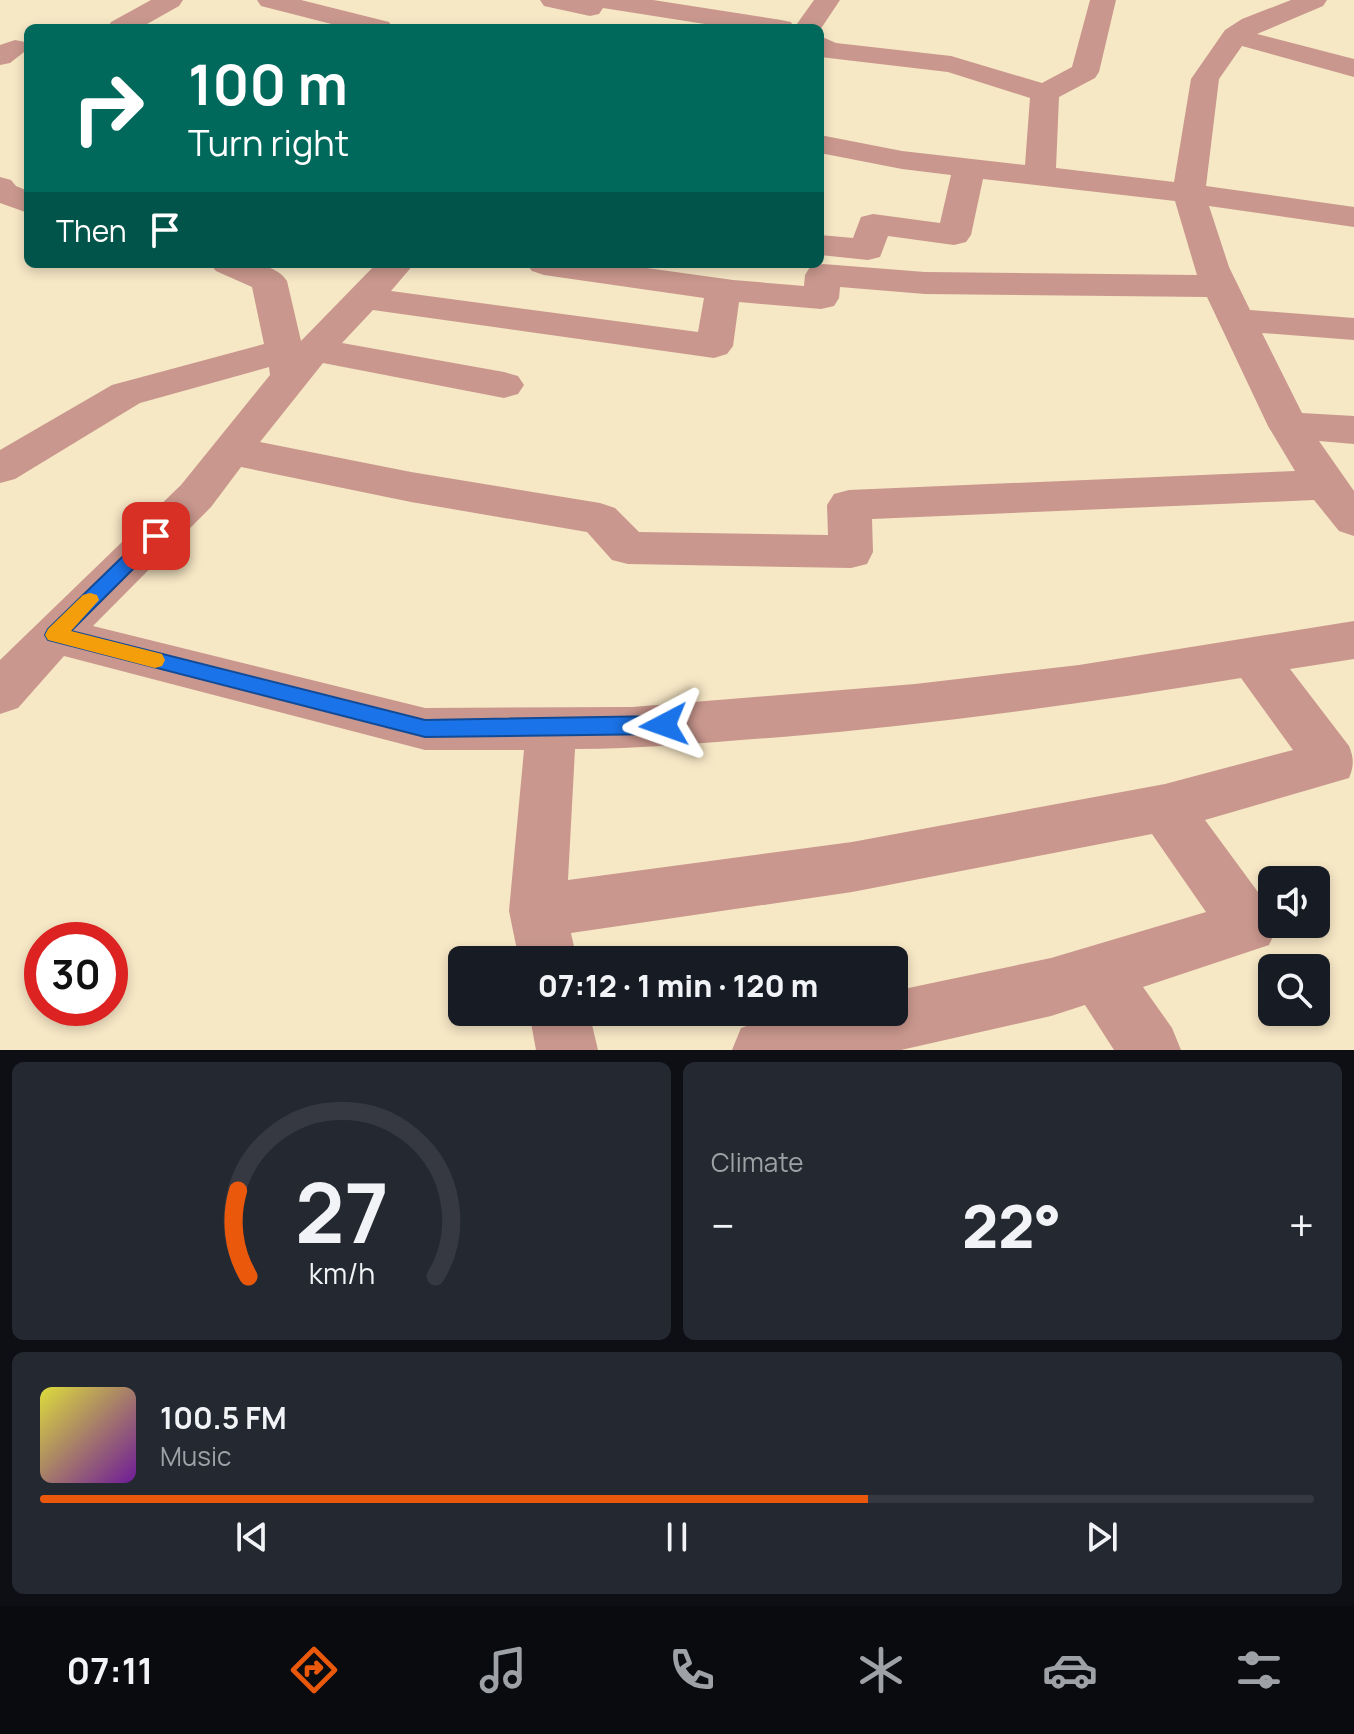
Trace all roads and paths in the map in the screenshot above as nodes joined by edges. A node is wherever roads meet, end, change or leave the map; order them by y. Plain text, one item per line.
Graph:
1 (170, 0) edge
2 (270, 0) edge
3 (553, 0) edge
4 (827, 0) edge
5 (1103, 0) edge
6 (1314, 0) edge
7 (593, 9) edge
8 (128, 24) edge
9 (363, 24) edge
10 (741, 24) edge
11 (811, 24) edge
12 (1235, 36) junction
13 (824, 48) edge
14 (1354, 68) edge
15 (1045, 93) junction
16 (824, 145) edge
17 (969, 168) junction
18 (1040, 175) junction
19 (0, 187) edge
20 (1189, 193) junction
21 (24, 201) edge
22 (1354, 217) edge
23 (824, 245) edge
24 (238, 268) edge
25 (392, 268) edge
26 (573, 268) edge
27 (1222, 286) junction
28 (723, 289) junction
29 (364, 298) junction
30 (1238, 320) junction
31 (1354, 329) edge
32 (297, 359) junction
33 (504, 385) dead end
34 (1288, 426) junction
35 (1354, 430) edge
36 (232, 451) junction
37 (0, 469) edge
38 (1325, 485) junction
39 (1354, 520) edge
40 (55, 635) junction
41 (1354, 640) edge
42 (1254, 658) junction
43 (0, 694) edge
44 (551, 728) junction
45 (1165, 808) junction
46 (543, 936) edge
47 (1098, 973) junction
48 (562, 1026) edge
49 (567, 1050) edge
50 (763, 1050) edge
51 (1150, 1050) edge

1 - 8 street
2 - 9 street
3 - 7 street
4 - 11 street
5 - 15 street
6 - 12 street
7 - 10 street
12 - 14 street
12 - 20 street
13 - 15 street
15 - 18 street
16 - 17 street
17 - 18 street
17 - 23 street
18 - 20 street
19 - 21 street
20 - 22 street
20 - 27 street
24 - 32 street
25 - 29 street
26 - 28 street
27 - 28 street
27 - 30 street
28 - 29 street
29 - 32 street
30 - 31 street
30 - 34 street
32 - 33 street
32 - 36 street
32 - 37 street
34 - 35 street
34 - 38 street
36 - 38 street
36 - 40 street
38 - 39 street
40 - 43 street
40 - 44 street
41 - 42 street
42 - 44 street
42 - 45 street
44 - 46 street
45 - 46 street
45 - 47 street
47 - 50 street
47 - 51 street
48 - 49 street

